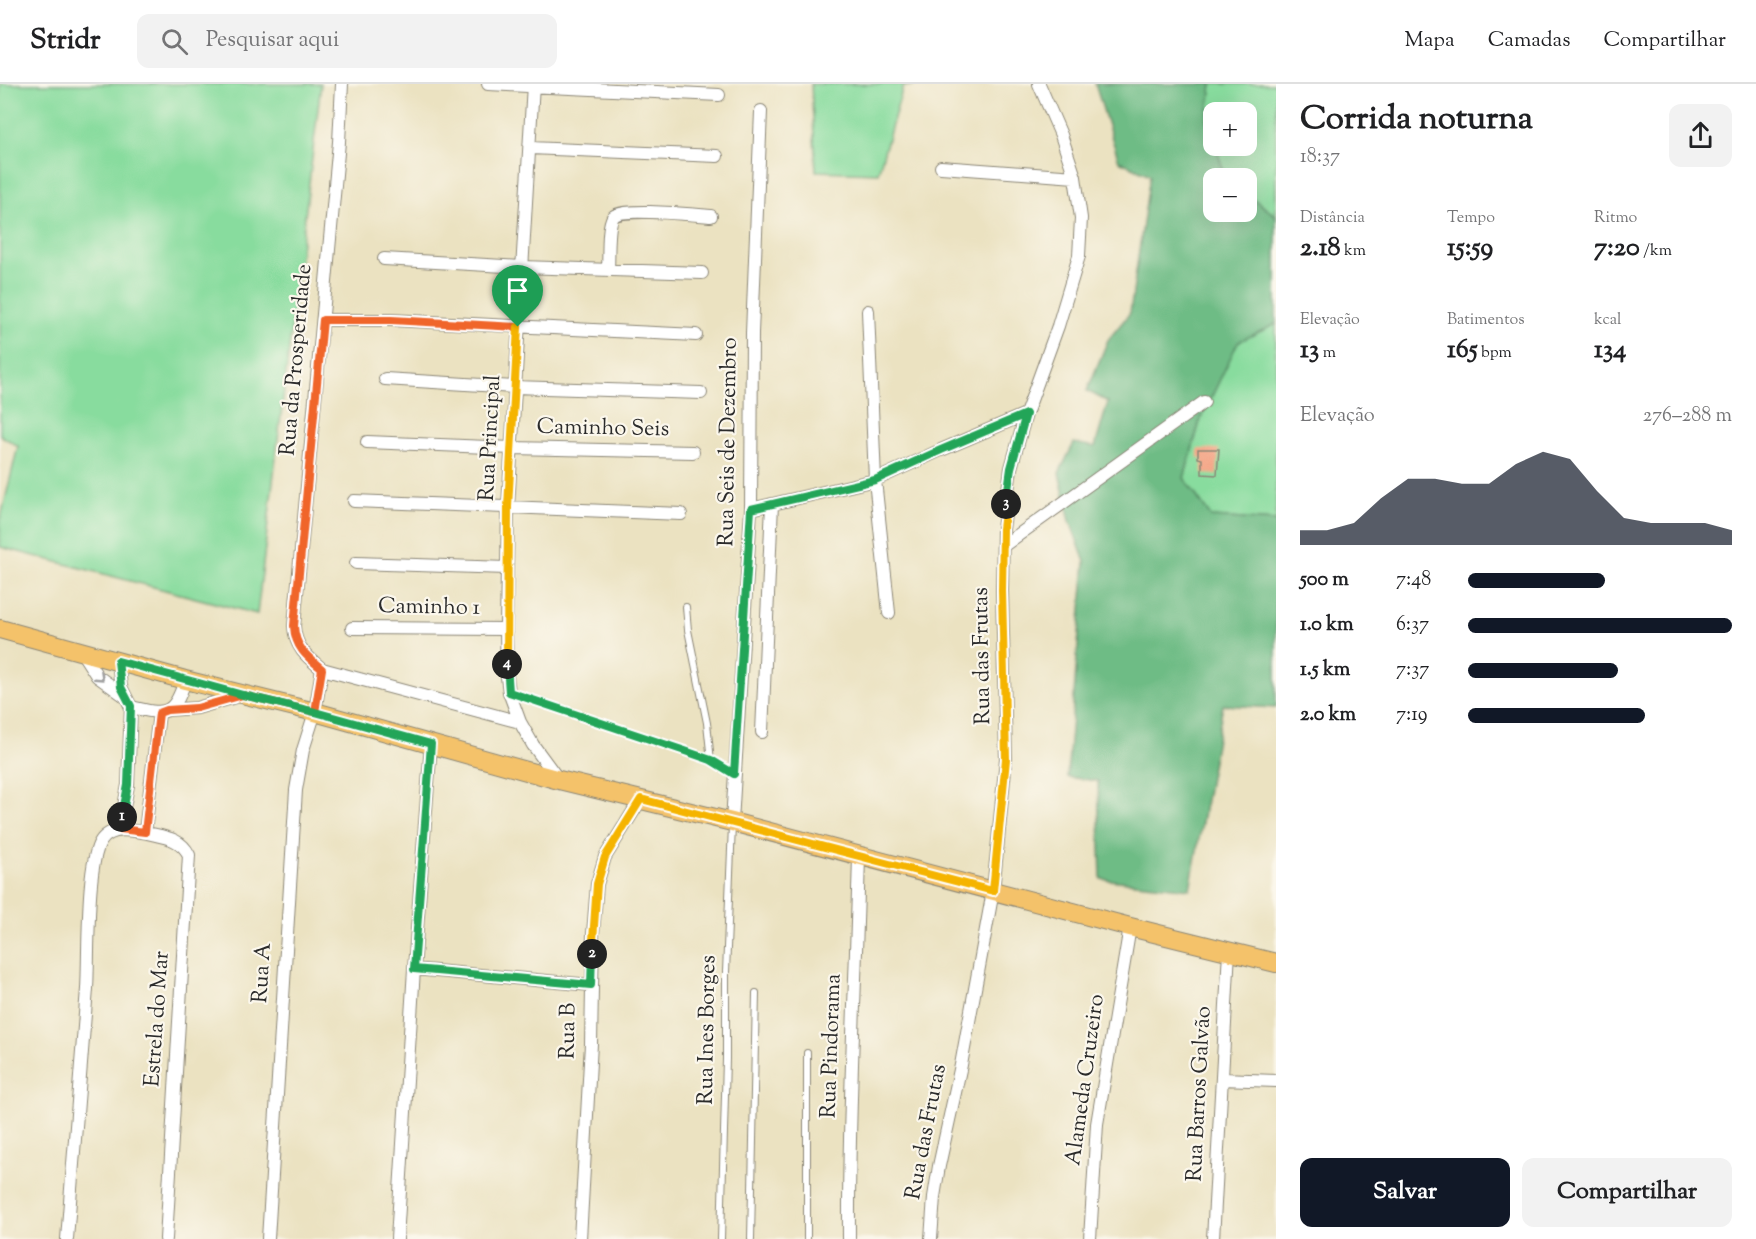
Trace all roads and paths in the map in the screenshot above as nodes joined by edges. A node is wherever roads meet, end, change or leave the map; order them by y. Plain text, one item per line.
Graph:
1 (342, 84) edge
2 (488, 84) edge
3 (1039, 84) edge
4 (533, 85) edge
5 (719, 95) dead end
6 (761, 111) dead end
7 (530, 148) junction
8 (717, 156) dead end
9 (941, 167) dead end
10 (1075, 177) junction
11 (711, 216) dead end
12 (384, 259) dead end
13 (522, 267) junction
14 (608, 269) junction
15 (702, 273) dead end
16 (868, 311) dead end
17 (323, 320) junction
18 (518, 327) junction
19 (696, 335) dead end
20 (385, 379) dead end
21 (514, 387) junction
22 (701, 393) dead end
23 (1204, 402) dead end
24 (1026, 414) junction
25 (367, 442) dead end
26 (512, 448) junction
27 (693, 452) dead end
28 (875, 480) junction
29 (354, 501) dead end
30 (772, 504) junction
31 (508, 507) junction
32 (751, 509) junction
33 (681, 514) dead end
34 (1003, 546) junction
35 (356, 563) dead end
36 (507, 568) junction
37 (686, 607) dead end
38 (889, 613) dead end
39 (352, 628) dead end
40 (0, 629) edge
41 (506, 630) junction
42 (81, 651) junction
43 (118, 661) junction
44 (322, 669) junction
45 (186, 680) junction
46 (509, 692) junction
47 (243, 695) junction
48 (128, 701) junction
49 (163, 712) junction
50 (315, 712) junction
51 (520, 722) junction
52 (762, 732) dead end
53 (431, 744) junction
54 (711, 760) junction
55 (734, 774) junction
56 (559, 780) junction
57 (641, 799) junction
58 (732, 822) junction
59 (120, 829) junction
60 (145, 832) junction
61 (858, 855) junction
62 (993, 891) junction
63 (1130, 927) junction
64 (1229, 951) junction
65 (1276, 963) edge
66 (414, 969) junction
67 (591, 985) junction
68 (756, 993) dead end
69 (807, 1053) dead end
70 (1221, 1079) junction
71 (1276, 1081) edge
72 (67, 1239) edge
73 (166, 1239) edge
74 (268, 1239) edge
75 (397, 1239) edge
76 (580, 1239) edge
77 (721, 1239) edge
78 (751, 1239) edge
79 (807, 1239) edge
80 (849, 1239) edge
81 (931, 1239) edge
82 (1090, 1239) edge
83 (1213, 1239) edge

1 - 17 street, Rua da Prosperidade
2 - 4 street
3 - 10 street, Rua das Frutas
4 - 5 street
4 - 7 street, Rua Principal
6 - 32 street, Rua Seis de Dezembro
7 - 8 street
7 - 13 street, Rua Principal
9 - 10 street
10 - 24 street, Rua das Frutas
11 - 14 street
12 - 13 street
13 - 14 street
13 - 18 street, Rua Principal
14 - 15 street
16 - 28 street
17 - 18 street
17 - 44 street, Rua da Prosperidade
18 - 19 street
18 - 21 street, Rua Principal
20 - 21 street
21 - 22 street
21 - 26 street, Rua Principal
23 - 34 street
24 - 28 street
24 - 34 street, Rua das Frutas
25 - 26 street, Caminho Seis
26 - 27 street, Caminho Seis
26 - 31 street, Rua Principal
28 - 30 street
28 - 38 street
29 - 31 street
30 - 32 street
30 - 52 street
31 - 33 street
31 - 36 street, Rua Principal
32 - 55 street, Rua Seis de Dezembro
34 - 62 street, Rua das Frutas
35 - 36 street
36 - 41 street, Rua Principal
37 - 54 lane
39 - 41 street, Caminho 1
40 - 42 main road
41 - 46 street, Rua Principal
42 - 43 main road
42 -> 48 street
43 - 45 main road
43 - 48 street
44 - 50 street, Rua A
44 - 51 street
45 - 47 main road
45 - 49 street
46 - 51 street, Rua Principal
46 - 54 lane
47 - 49 street
47 - 50 main road
48 - 49 street
48 - 59 street
49 - 60 street
50 - 53 main road
50 - 74 street, Rua A
51 - 56 street, Rua Principal
53 - 56 main road
53 - 66 street
54 - 55 lane
55 - 58 street, Rua Seis de Dezembro
56 - 57 main road
57 - 58 main road
57 - 67 street, Rua B
58 - 61 main road
58 - 77 lane, Rua Ines Borges
59 - 60 street, Estrela do Mar
59 - 72 street
60 - 73 street, Estrela do Mar
61 - 62 main road
61 - 80 street, Rua Pindorama
62 - 63 main road
62 - 81 street, Rua das Frutas
63 - 64 main road
63 - 82 street, Alameda Cruzeiro
64 - 65 main road
64 - 70 street, Rua Barros Galvão
66 - 67 street
66 - 75 street
67 - 76 street, Rua B
68 - 78 lane
69 - 79 lane
70 - 71 street
70 - 83 street, Rua Barros Galvão

